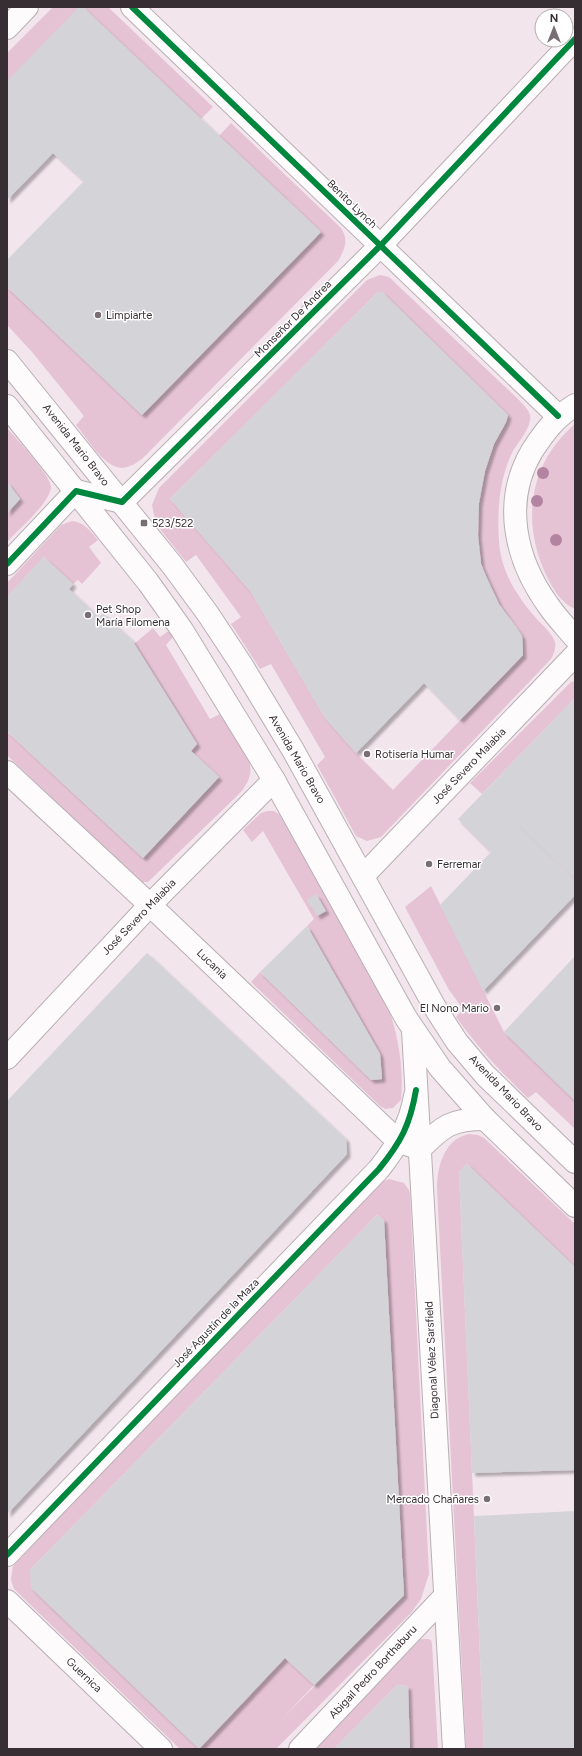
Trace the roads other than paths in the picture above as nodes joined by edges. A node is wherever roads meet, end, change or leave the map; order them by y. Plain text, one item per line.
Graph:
1 (27, 7) edge
2 (132, 7) edge
3 (7, 28) edge
4 (575, 38) edge
5 (381, 245) junction
6 (7, 361) edge
7 (7, 406) edge
8 (566, 411) edge
9 (76, 491) junction
10 (122, 502) junction
11 (7, 564) edge
12 (575, 638) edge
13 (575, 655) edge
14 (7, 772) edge
15 (274, 780) junction
16 (363, 876) junction
17 (150, 905) junction
18 (414, 971) junction
19 (413, 1029) junction
20 (7, 1058) edge
21 (416, 1090) junction
22 (485, 1119) junction
23 (399, 1142) junction
24 (420, 1149) junction
25 (575, 1162) edge
26 (575, 1206) edge
27 (7, 1555) edge
28 (445, 1596) junction
29 (7, 1601) edge
30 (161, 1749) edge
31 (300, 1749) edge
32 (454, 1749) edge

1 - 3 street
2 - 5 street, Benito Lynch
4 - 5 street, Monseñor De Andrea
5 - 8 street, Benito Lynch
5 - 10 street, Monseñor De Andrea
6 - 10 street, Avenida Mario Bravo
7 - 9 street
8 - 12 street
9 - 10 street
9 - 11 street
9 - 15 street
10 - 16 street, Avenida Mario Bravo
13 - 16 street, José Severo Malabia
14 - 17 street, Lucania
15 - 17 street, José Severo Malabia
15 - 19 street
16 - 18 street, Avenida Mario Bravo
17 - 20 street, José Severo Malabia
17 - 23 street, Lucania
18 - 19 street, Diagonal Vélez Sarsfield
18 - 25 street, Avenida Mario Bravo
19 - 21 street, Diagonal Vélez Sarsfield
19 - 22 street
21 - 23 street, José Agustín de la Maza
21 - 24 street, Diagonal Vélez Sarsfield
22 - 24 street
22 - 26 street
23 - 24 street, Lucania
23 - 27 street, José Agustín de la Maza
24 - 28 street, Diagonal Vélez Sarsfield
28 - 31 street, Abigail Pedro Borthaburu
28 - 32 street, Diagonal Vélez Sarsfield
29 - 30 street, Guernica

